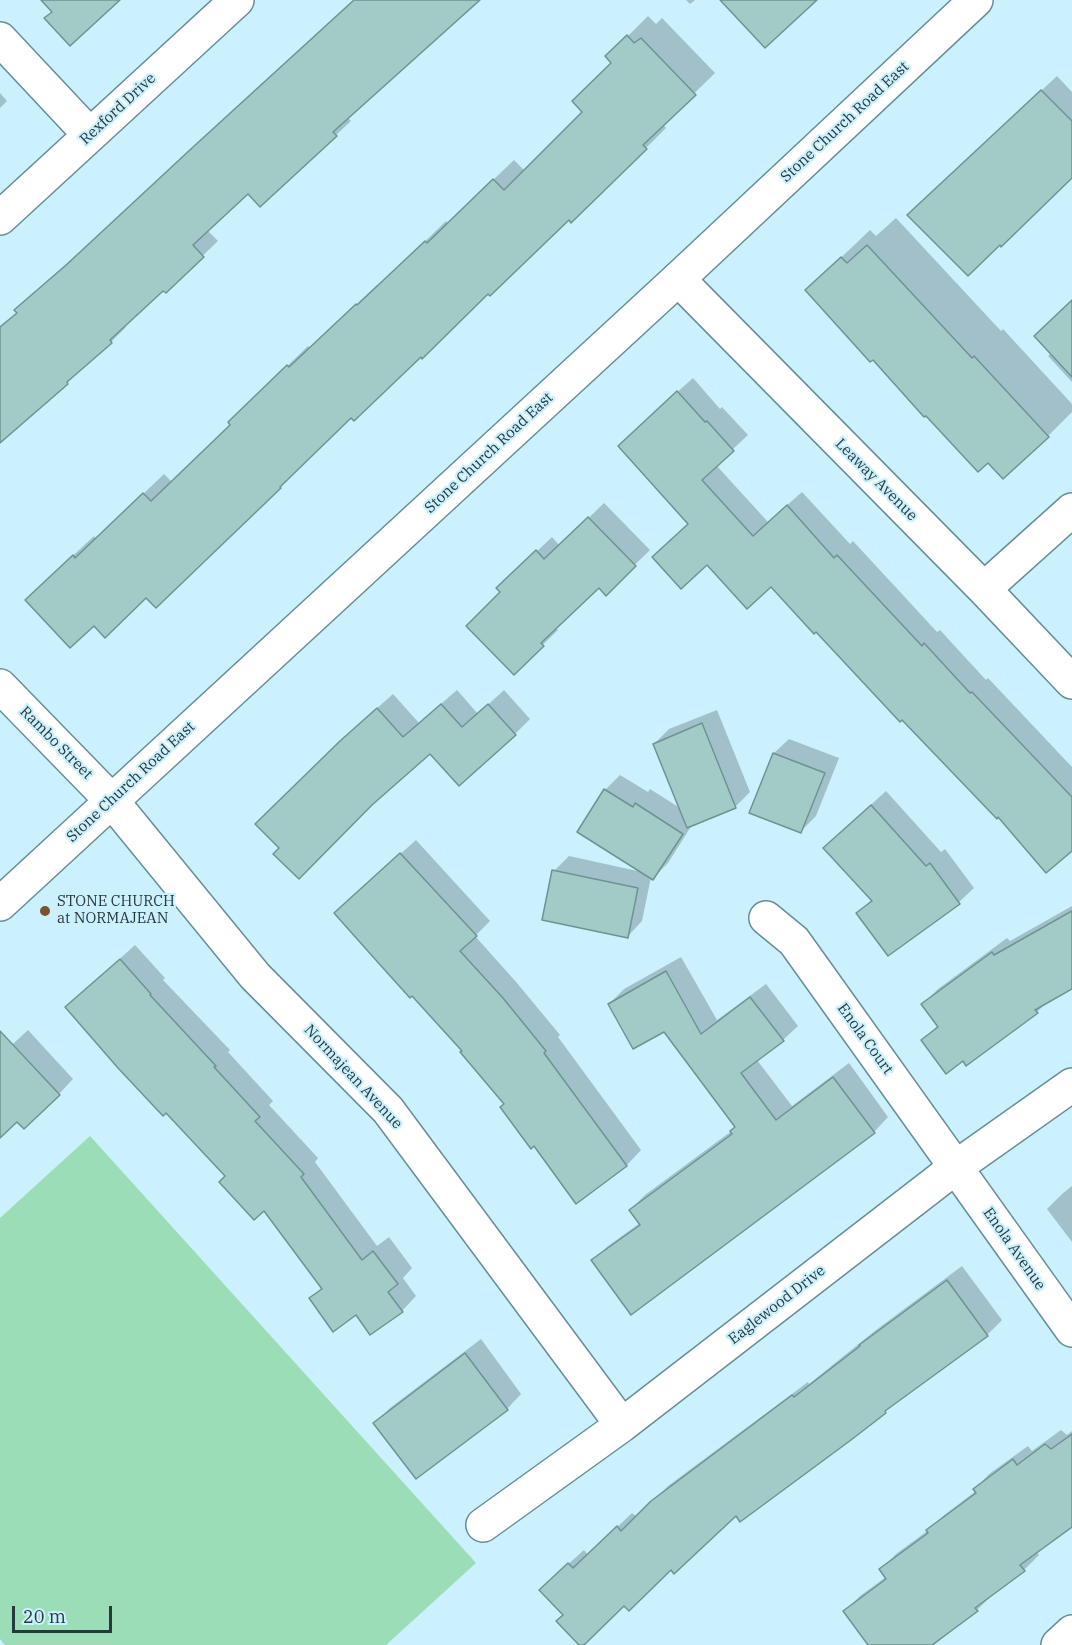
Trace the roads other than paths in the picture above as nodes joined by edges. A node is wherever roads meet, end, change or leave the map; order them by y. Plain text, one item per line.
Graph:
1 (237, 0) edge
2 (976, 0) edge
3 (0, 39) edge
4 (90, 135) junction
5 (0, 218) edge
6 (678, 279) junction
7 (1072, 510) edge
8 (984, 589) junction
9 (1072, 682) edge
10 (0, 686) edge
11 (111, 800) junction
12 (0, 904) edge
13 (766, 918) dead end
14 (1072, 1085) edge
15 (956, 1167) junction
16 (1072, 1330) edge
17 (622, 1425) junction
18 (483, 1525) dead end
19 (1072, 1632) edge
20 (1058, 1645) edge

1 - 4 street, Rexford Drive
2 - 6 street, Stone Church Road East
3 - 4 street
4 - 5 street, Rexford Drive
6 - 8 street, Leaway Avenue
6 - 11 street, Stone Church Road East
7 - 8 street
8 - 9 street, Leaway Avenue
10 - 11 street, Rambo Street
11 - 12 street, Stone Church Road East
11 - 17 street, Normajean Avenue
13 - 15 street, Enola Court
14 - 15 street, Eaglewood Drive
15 - 16 street, Enola Avenue
15 - 17 street, Eaglewood Drive
17 - 18 street, Eaglewood Drive
19 - 20 street

